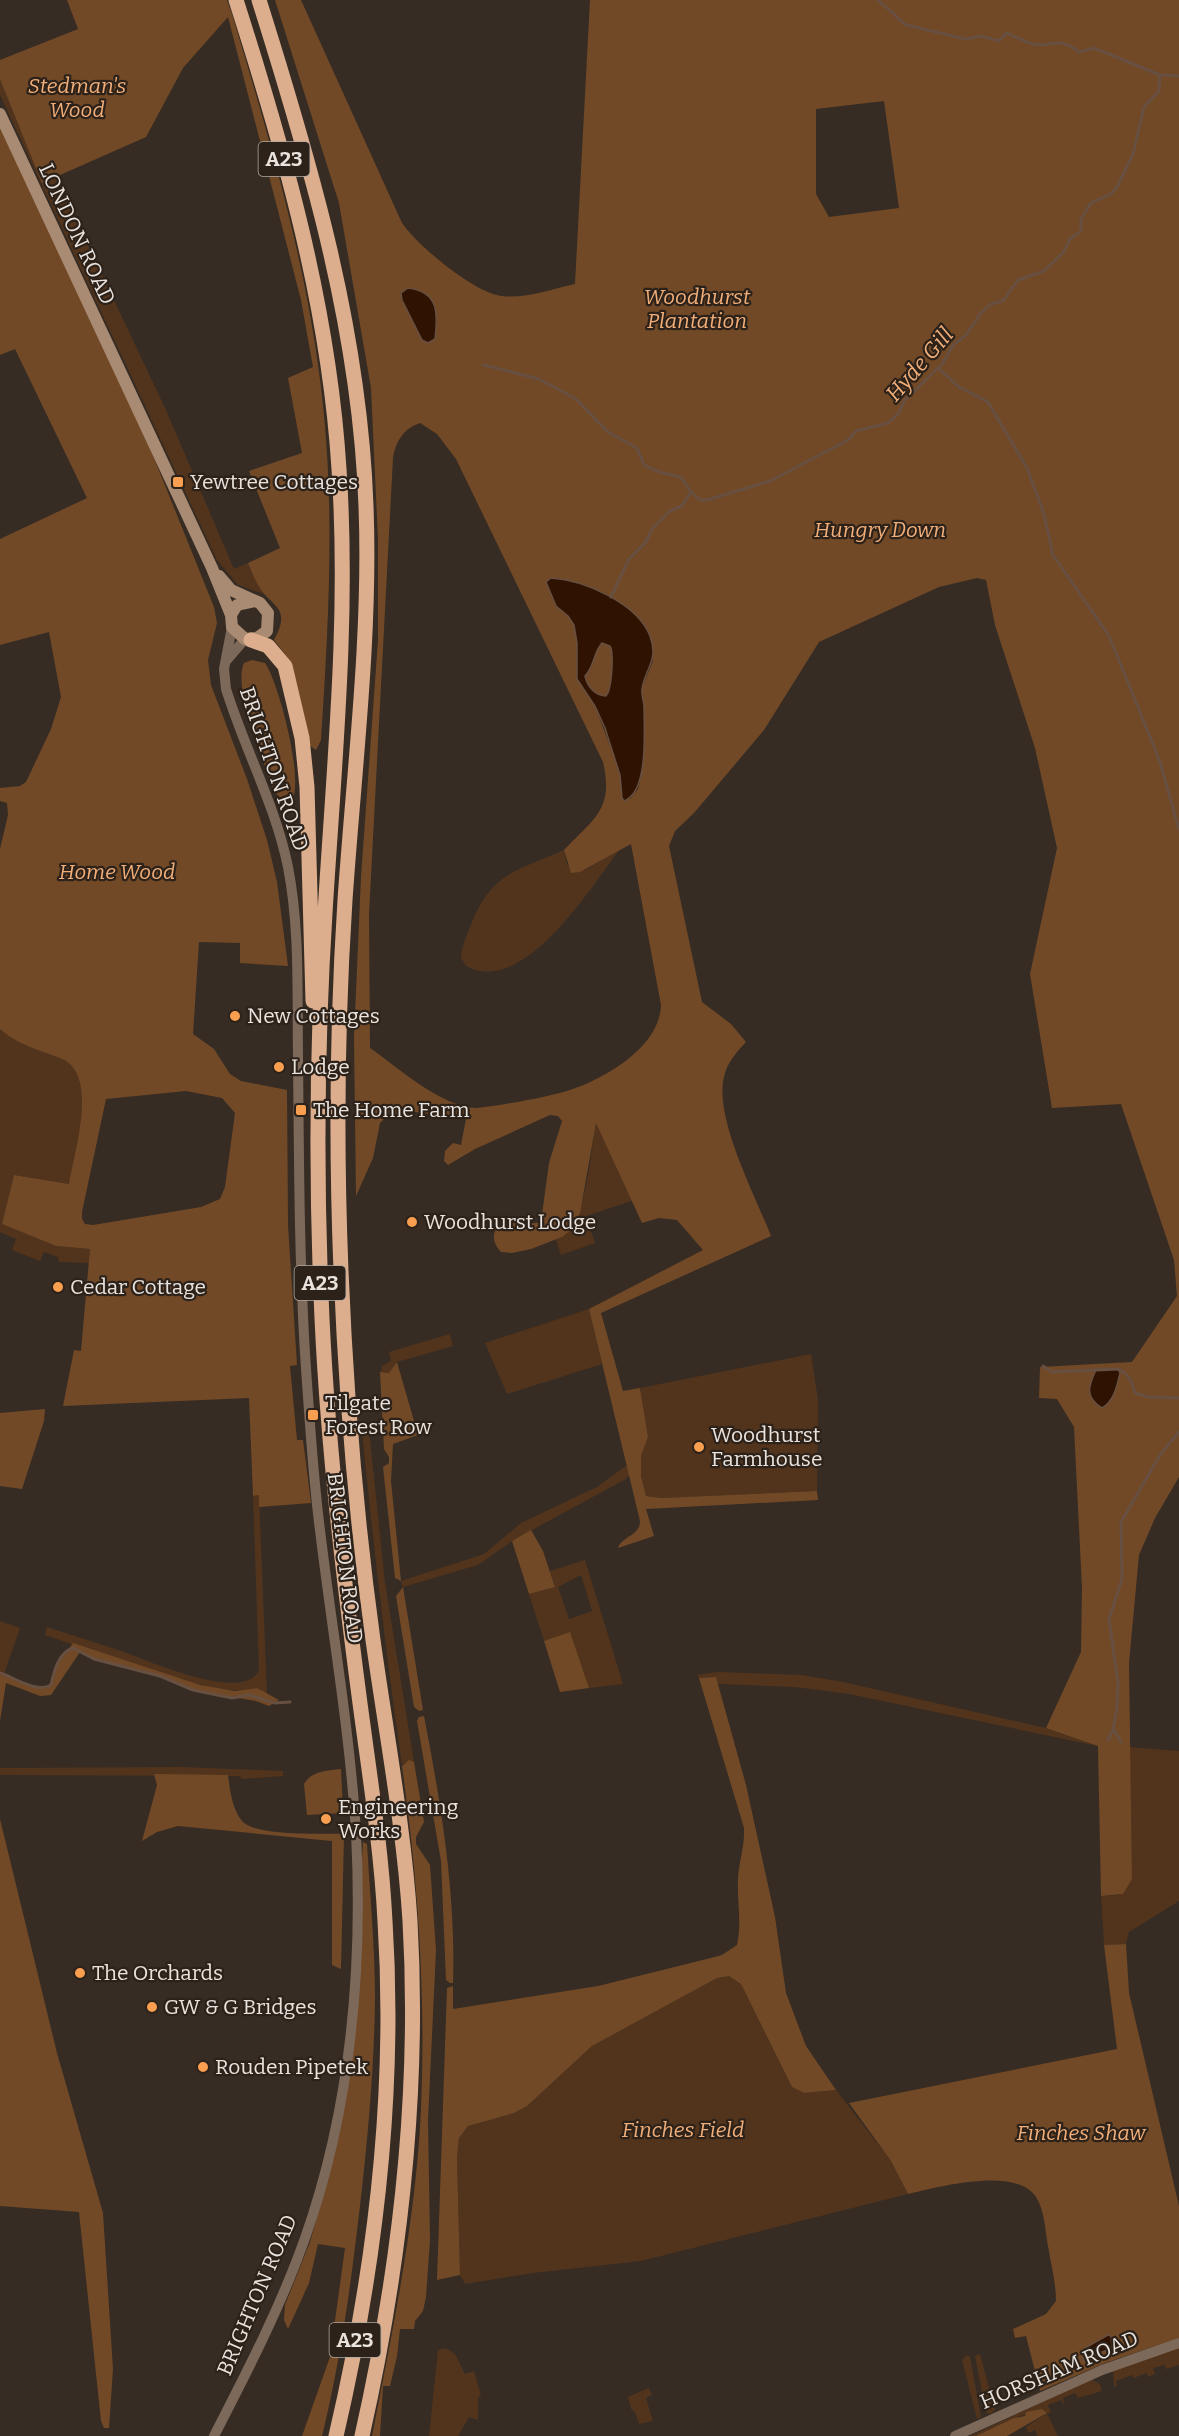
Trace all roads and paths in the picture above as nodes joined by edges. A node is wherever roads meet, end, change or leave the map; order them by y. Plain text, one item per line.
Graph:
1 (236, 0) edge
2 (259, 0) edge
3 (0, 114) edge
4 (212, 568) junction
5 (255, 601) junction
6 (232, 621) junction
7 (248, 639) junction
8 (224, 669) junction
9 (319, 1118) junction
10 (1179, 2343) edge
11 (214, 2436) edge
12 (336, 2436) edge
13 (362, 2436) edge
14 (955, 2436) edge

1 - 9 highway, A23
2 - 13 highway, A23
3 - 4 main road, LONDON ROAD
4 - 5 main road
4 - 6 main road
5 - 6 main road
5 - 7 main road
6 - 7 main road
6 - 8 street, BRIGHTON ROAD
7 - 8 street, BRIGHTON ROAD
7 - 9 highway
8 - 11 street, BRIGHTON ROAD
9 - 12 highway, A23
10 - 14 street, HORSHAM ROAD

